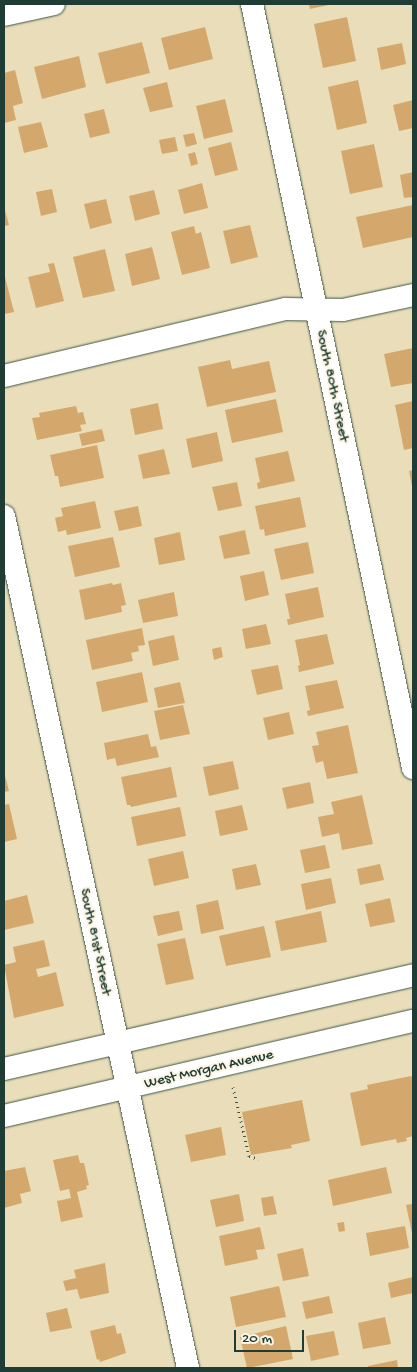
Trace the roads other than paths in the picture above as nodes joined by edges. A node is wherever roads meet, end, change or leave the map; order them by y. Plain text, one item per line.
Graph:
1 (54, 4) edge
2 (252, 4) edge
3 (4, 16) edge
4 (413, 295) edge
5 (316, 311) junction
6 (4, 376) edge
7 (4, 516) edge
8 (413, 768) edge
9 (413, 975) edge
10 (413, 1021) edge
11 (116, 1043) junction
12 (4, 1069) edge
13 (126, 1089) junction
14 (4, 1116) edge
15 (188, 1368) edge

1 - 3 street
2 - 5 street, South 80th Street
4 - 5 street
5 - 6 street
5 - 8 street, South 80th Street
7 - 11 street, South 81st Street
9 - 11 street
10 - 13 street, West Morgan Avenue
11 - 12 street
11 - 13 street, South 81st Street
13 - 14 street, West Morgan Avenue
13 - 15 street, South 81st Street

